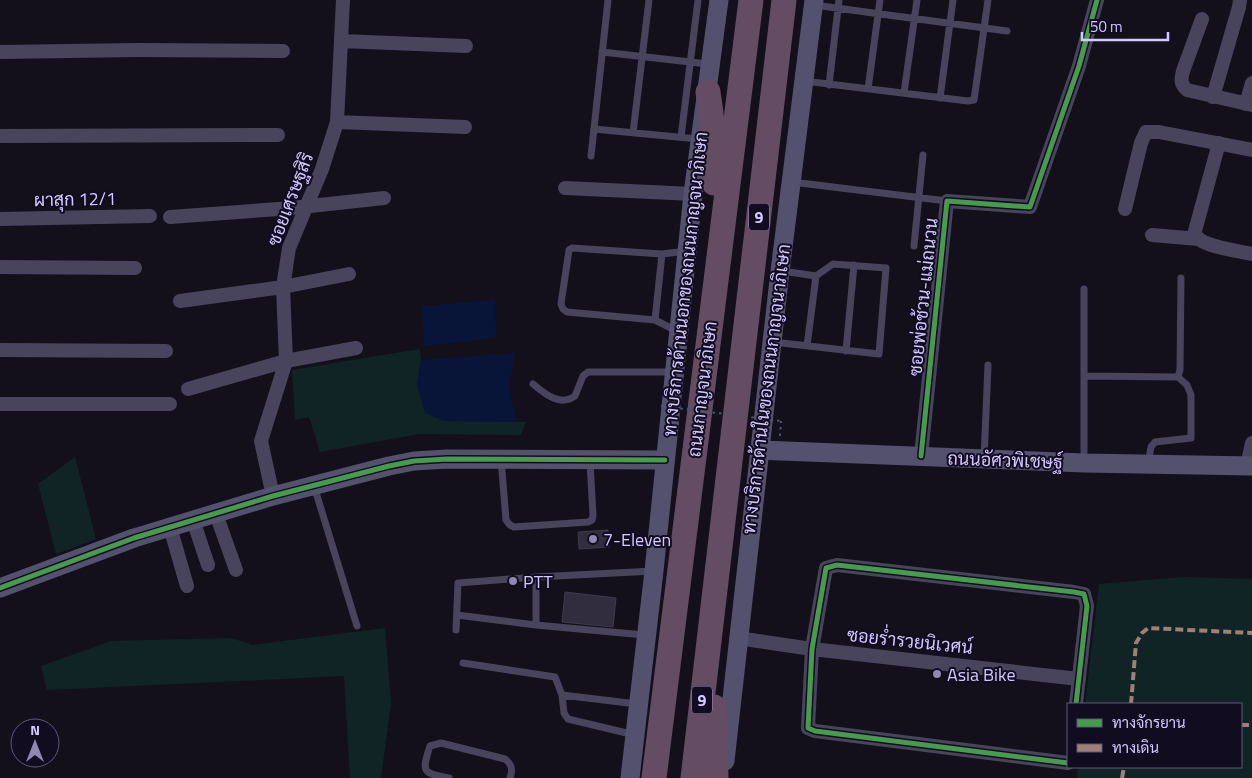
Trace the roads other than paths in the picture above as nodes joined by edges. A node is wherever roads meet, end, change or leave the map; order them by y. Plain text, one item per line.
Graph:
1 (344, 0) edge
2 (608, 0) edge
3 (649, 0) edge
4 (698, 0) edge
5 (719, 0) edge
6 (751, 0) edge
7 (784, 0) edge
8 (839, 0) edge
9 (880, 0) edge
10 (917, 0) edge
11 (953, 0) edge
12 (988, 0) edge
13 (1097, 0) edge
14 (1240, 0) edge
15 (807, 2) edge
16 (838, 9) junction
17 (878, 15) junction
18 (1202, 18) dead end
19 (915, 20) junction
20 (950, 24) junction
21 (984, 28) junction
22 (1007, 31) dead end
23 (781, 39) junction
24 (341, 41) junction
25 (466, 46) dead end
26 (283, 51) dead end
27 (0, 52) edge
28 (602, 52) junction
29 (643, 57) junction
30 (690, 62) junction
31 (711, 64) junction
32 (804, 81) junction
33 (1252, 83) edge
34 (829, 85) junction
35 (868, 89) junction
36 (708, 92) junction
37 (904, 93) junction
38 (1213, 97) junction
39 (940, 98) junction
40 (1249, 105) edge
41 (337, 122) junction
42 (465, 127) dead end
43 (594, 129) junction
44 (633, 133) junction
45 (278, 134) dead end
46 (0, 136) edge
47 (681, 137) junction
48 (701, 139) junction
49 (1218, 143) junction
50 (1252, 150) edge
51 (923, 155) dead end
52 (591, 156) dead end
53 (791, 182) junction
54 (565, 188) dead end
55 (693, 194) junction
56 (919, 197) junction
57 (384, 198) dead end
58 (947, 201) junction
59 (305, 206) junction
60 (1125, 209) dead end
61 (150, 216) dead end
62 (170, 217) dead end
63 (0, 219) edge
64 (1152, 235) dead end
65 (1199, 239) junction
66 (914, 246) dead end
67 (719, 249) junction
68 (688, 251) junction
69 (662, 254) junction
70 (1252, 254) edge
71 (854, 265) junction
72 (0, 267) edge
73 (135, 268) dead end
74 (780, 270) junction
75 (349, 274) dead end
76 (816, 276) junction
77 (1181, 278) dead end
78 (283, 287) junction
79 (1084, 289) dead end
80 (180, 301) dead end
81 (654, 320) junction
82 (680, 332) junction
83 (772, 342) junction
84 (807, 346) junction
85 (356, 348) dead end
86 (0, 350) edge
87 (846, 350) junction
88 (166, 351) dead end
89 (286, 361) junction
90 (988, 365) dead end
91 (675, 372) junction
92 (1084, 376) junction
93 (1178, 377) junction
94 (533, 384) dead end
95 (188, 389) dead end
96 (0, 404) edge
97 (170, 404) dead end
98 (1252, 443) edge
99 (759, 450) junction
100 (922, 456) junction
101 (501, 459) junction
102 (590, 459) junction
103 (984, 459) junction
104 (665, 460) junction
105 (1084, 463) junction
106 (1148, 464) junction
107 (1249, 466) edge
108 (314, 485) junction
109 (273, 496) junction
110 (216, 514) junction
111 (193, 520) junction
112 (170, 527) junction
113 (208, 564) dead end
114 (236, 570) dead end
115 (654, 571) junction
116 (536, 577) junction
117 (188, 586) dead end
118 (0, 588) edge
119 (457, 615) junction
120 (711, 622) junction
121 (536, 625) junction
122 (357, 626) dead end
123 (456, 630) dead end
124 (647, 635) junction
125 (738, 638) junction
126 (812, 649) junction
127 (463, 663) dead end
128 (1079, 679) junction
129 (562, 695) junction
130 (1076, 703) edge
131 (639, 704) junction
132 (635, 735) junction
133 (1067, 763) edge
134 (510, 777) edge
135 (449, 778) edge
136 (519, 778) edge
137 (630, 778) edge
138 (654, 778) edge
139 (692, 778) edge
140 (716, 778) edge
141 (723, 778) edge

1 - 24 street, ซอยเศรษฐสิริ
2 - 28 lane
3 - 29 lane
4 - 30 lane
5 - 31 main road, ทางบริการด้านนอกของถนนกาญจนาภิเษก
6 - 67 highway, ถนนกาญจนาภิเษก / 9
7 - 23 highway, ถนนกาญจนาภิเษก / 9
8 - 16 lane
9 - 17 lane
10 - 19 lane
11 - 20 lane
12 - 21 lane
13 - 58 street, ซอยพ่อช้วน-แม่ถนวน
14 - 38 street
15 - 16 lane
15 - 23 highway
15 - 32 main road, ทางบริการด้านในของถนนกาญจนาภิเษก
16 - 17 lane
16 - 34 lane
17 - 19 lane
17 - 35 lane
18 - 38 street
19 - 20 lane
19 - 37 lane
20 - 21 lane
20 - 39 lane
21 - 22 lane
21 - 39 lane
23 - 120 highway, ถนนกาญจนาภิเษก / 9
24 - 25 street
24 - 41 street, ซอยเศรษฐสิริ
26 - 27 street
28 - 29 lane
28 - 43 lane
29 - 30 lane
29 - 44 lane
30 - 31 lane
30 - 47 lane
31 - 36 main road, ทางบริการด้านนอกของถนนกาญจนาภิเษก
32 - 34 lane
32 - 53 main road, ทางบริการด้านในของถนนกาญจนาภิเษก
33 - 40 street
34 - 35 lane
35 - 37 lane
36 - 48 main road, ทางบริการด้านนอกของถนนกาญจนาภิเษก
36 - 67 highway
37 - 39 lane
38 - 40 street
41 - 42 street
41 - 59 street, ซอยเศรษฐสิริ
43 - 44 lane
43 - 52 lane
44 - 47 lane
45 - 46 street
47 - 48 lane
48 - 55 main road, ทางบริการด้านนอกของถนนกาญจนาภิเษก
49 - 50 street
49 - 60 street
49 - 65 street
51 - 56 lane
53 - 56 lane
53 - 74 main road, ทางบริการด้านในของถนนกาญจนาภิเษก
54 - 55 street
55 - 68 main road, ทางบริการด้านนอกของถนนกาญจนาภิเษก
56 - 58 lane
56 - 66 lane
57 - 59 street
58 - 100 street, ซอยพ่อช้วน-แม่ถนวน
59 - 62 street
59 - 78 street, ซอยเศรษฐสิริ
61 - 63 street, ผาสุก 12/1
64 - 65 street
65 - 70 street
67 - 138 highway, ถนนกาญจนาภิเษก / 9
68 - 69 lane
68 - 82 main road, ทางบริการด้านนอกของถนนกาญจนาภิเษก
69 - 81 lane
69 - 81 lane
71 - 76 lane
71 - 87 lane
71 - 87 lane
72 - 73 street
74 - 76 lane
74 - 83 main road, ทางบริการด้านในของถนนกาญจนาภิเษก
75 - 78 street
76 - 84 lane
77 - 93 lane
78 - 80 street
78 - 89 street, ซอยเศรษฐสิริ
79 - 92 lane
81 - 82 lane
82 - 91 main road, ทางบริการด้านนอกของถนนกาญจนาภิเษก
83 - 84 lane
83 - 99 main road, ทางบริการด้านในของถนนกาญจนาภิเษก
84 - 87 lane
85 - 89 street
86 - 88 street
89 - 95 street
89 - 109 street, ซอยเศรษฐสิริ
90 - 103 lane
91 - 94 lane
91 - 104 main road, ทางบริการด้านนอกของถนนกาญจนาภิเษก
92 - 93 lane
92 - 105 lane
93 - 106 lane
96 - 97 street
98 - 107 street
99 - 100 main road, ถนนอัศวพิเชษฐ์
99 - 125 main road, ทางบริการด้านในของถนนกาญจนาภิเษก
100 - 103 main road, ถนนอัศวพิเชษฐ์
101 - 102 main road
101 - 102 lane
101 - 108 main road
102 - 104 main road
103 - 105 main road, ถนนอัศวพิเชษฐ์
104 - 115 main road, ทางบริการด้านนอกของถนนกาญจนาภิเษก
105 - 106 main road, ถนนอัศวพิเชษฐ์
106 - 107 main road, ถนนอัศวพิเชษฐ์
108 - 109 main road
108 - 122 lane
109 - 110 main road
110 - 111 main road
110 - 114 street
111 - 112 main road
111 - 113 street
112 - 117 street
112 - 118 main road
115 - 116 lane
115 - 124 main road, ทางบริการด้านนอกของถนนกาญจนาภิเษก
116 - 119 lane
116 - 121 lane
119 - 121 lane
119 - 123 lane
120 - 139 highway, ถนนกาญจนาภิเษก / 9
120 - 140 highway
121 - 124 lane
124 - 131 main road, ทางบริการด้านนอกของถนนกาญจนาภิเษก
125 - 126 street, ซอยร่ำรวยนิเวศน์
125 - 141 main road, ทางบริการด้านในของถนนกาญจนาภิเษก
126 - 128 street, ซอยร่ำรวยนิเวศน์
126 - 128 street
126 - 133 street
127 - 129 lane
128 - 130 street
129 - 131 lane
129 - 132 lane
131 - 132 main road, ทางบริการด้านนอกของถนนกาญจนาภิเษก
132 - 137 main road, ทางบริการด้านนอกของถนนกาญจนาภิเษก
134 - 135 lane
134 - 136 lane

